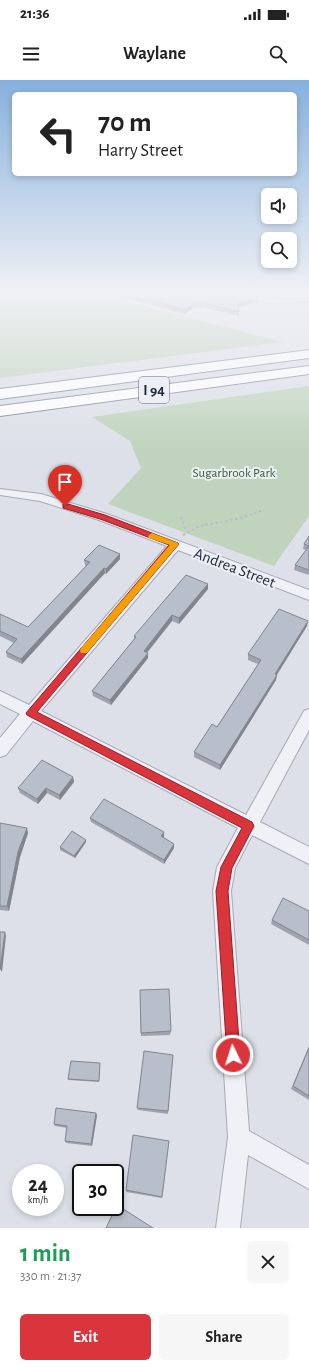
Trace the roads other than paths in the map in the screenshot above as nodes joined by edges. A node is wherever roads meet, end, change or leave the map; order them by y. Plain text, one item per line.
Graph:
1 (309, 354) edge
2 (309, 370) edge
3 (0, 394) edge
4 (0, 411) edge
5 (0, 492) edge
6 (178, 540) junction
7 (309, 596) edge
8 (0, 697) edge
9 (31, 713) junction
10 (309, 715) edge
11 (0, 750) edge
12 (248, 826) junction
13 (309, 856) edge
14 (239, 1137) junction
15 (309, 1178) edge
16 (228, 1228) edge

1 - 3 highway, I 94
2 - 4 highway, I 94
5 - 6 street, Andrea Street
6 - 7 street, Andrea Street
6 - 9 street
8 - 9 street
9 - 11 street
9 - 12 street
10 - 12 street
12 - 13 street
12 - 14 street
14 - 15 street
14 - 16 street

